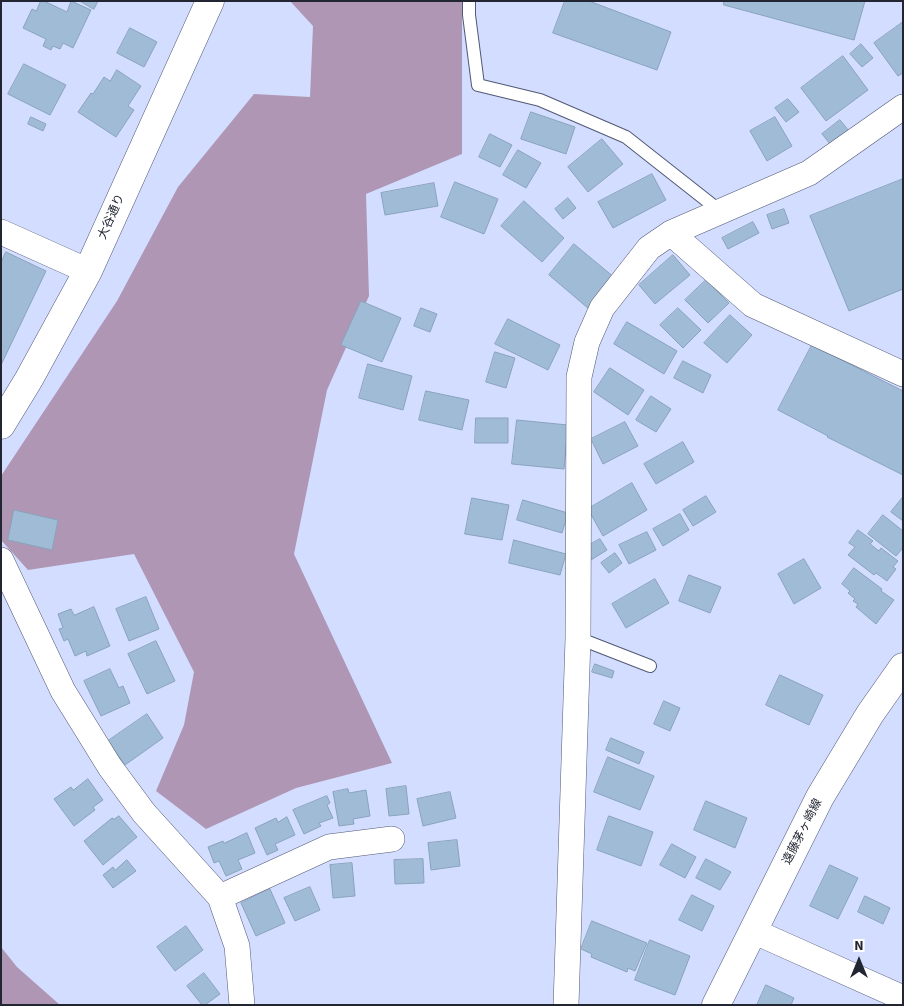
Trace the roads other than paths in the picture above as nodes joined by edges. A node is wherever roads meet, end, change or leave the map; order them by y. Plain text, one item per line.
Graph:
1 (210, 1) edge
2 (469, 1) edge
3 (903, 108) edge
4 (720, 211) junction
5 (1, 232) edge
6 (671, 233) junction
7 (88, 271) junction
8 (903, 374) edge
9 (1, 425) edge
10 (1, 560) edge
11 (578, 638) junction
12 (650, 666) dead end
13 (903, 667) edge
14 (392, 839) dead end
15 (220, 896) junction
16 (753, 931) junction
17 (903, 998) edge
18 (242, 1005) edge
19 (566, 1005) edge
20 (716, 1005) edge
21 (900, 1005) edge

1 - 7 street, 大谷通り
2 - 4 lane
3 - 4 street
4 - 6 street
5 - 7 street
6 - 8 street
6 - 11 street
7 - 9 street, 大谷通り
10 - 15 street
11 - 12 lane
11 - 19 street
13 - 16 street, 遠藤茅ヶ崎線
14 - 15 street
15 - 18 street
16 - 17 street
16 - 20 street, 遠藤茅ヶ崎線
17 - 21 street

